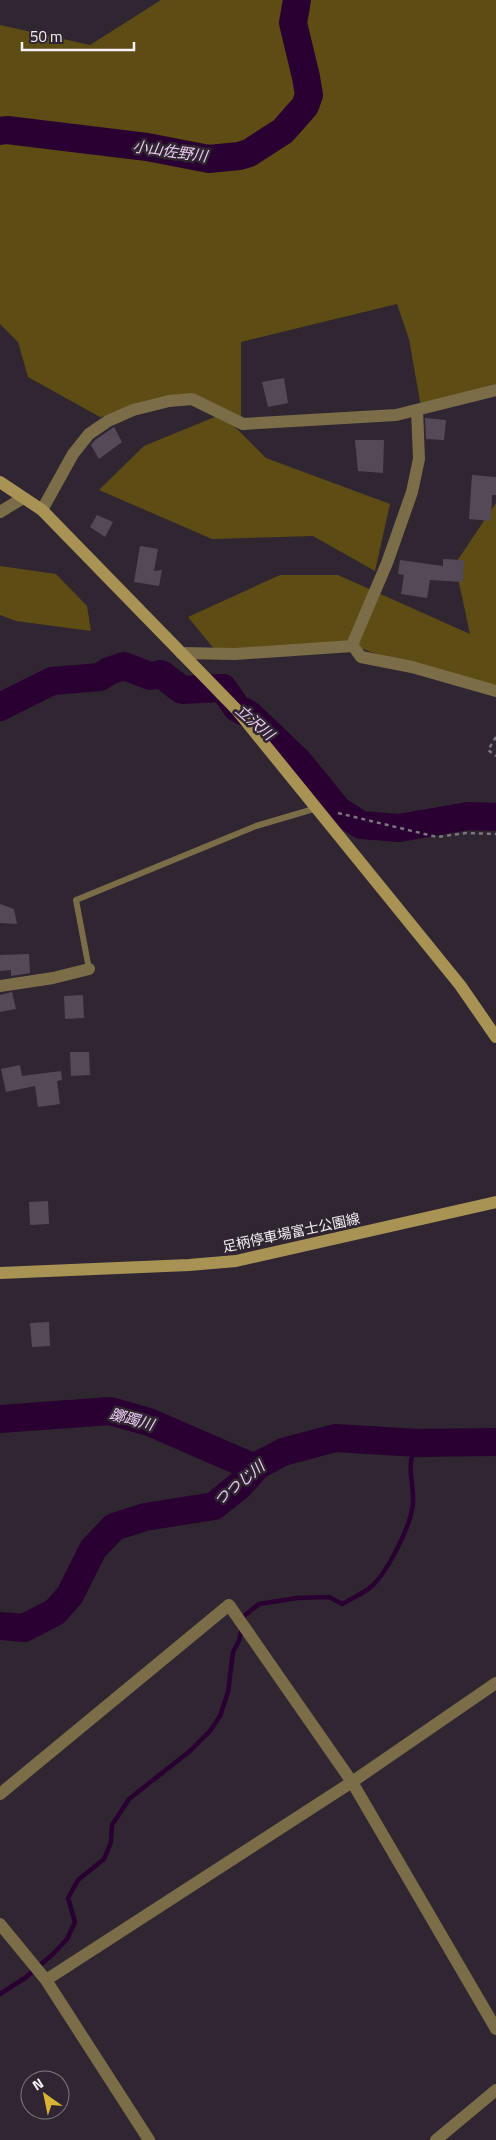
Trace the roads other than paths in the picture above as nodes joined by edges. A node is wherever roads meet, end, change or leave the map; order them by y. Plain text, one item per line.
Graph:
1 (496, 390) edge
2 (418, 410) junction
3 (0, 482) edge
4 (23, 498) junction
5 (42, 510) junction
6 (0, 512) edge
7 (353, 646) junction
8 (181, 653) junction
9 (496, 691) edge
10 (317, 808) junction
11 (89, 969) joint
12 (0, 986) edge
13 (496, 1037) edge
14 (496, 1202) edge
15 (0, 1273) edge
16 (496, 1684) edge
17 (352, 1782) junction
18 (0, 1794) edge
19 (0, 1924) edge
20 (46, 1980) junction
21 (496, 2030) edge
22 (496, 2090) edge
23 (149, 2140) edge
24 (436, 2140) edge

1 - 2 street
2 - 5 street
2 - 7 street
3 - 4 street
4 - 5 street
4 - 6 street
5 - 8 street
7 - 8 street
7 - 9 street
8 - 10 street
10 - 11 lane
10 - 13 street
11 - 12 street
14 - 15 street, 足柄停車場富士公園線
16 - 17 street
17 - 18 street
17 - 20 street
17 - 21 street
19 - 20 street
20 - 23 street
22 - 24 street

